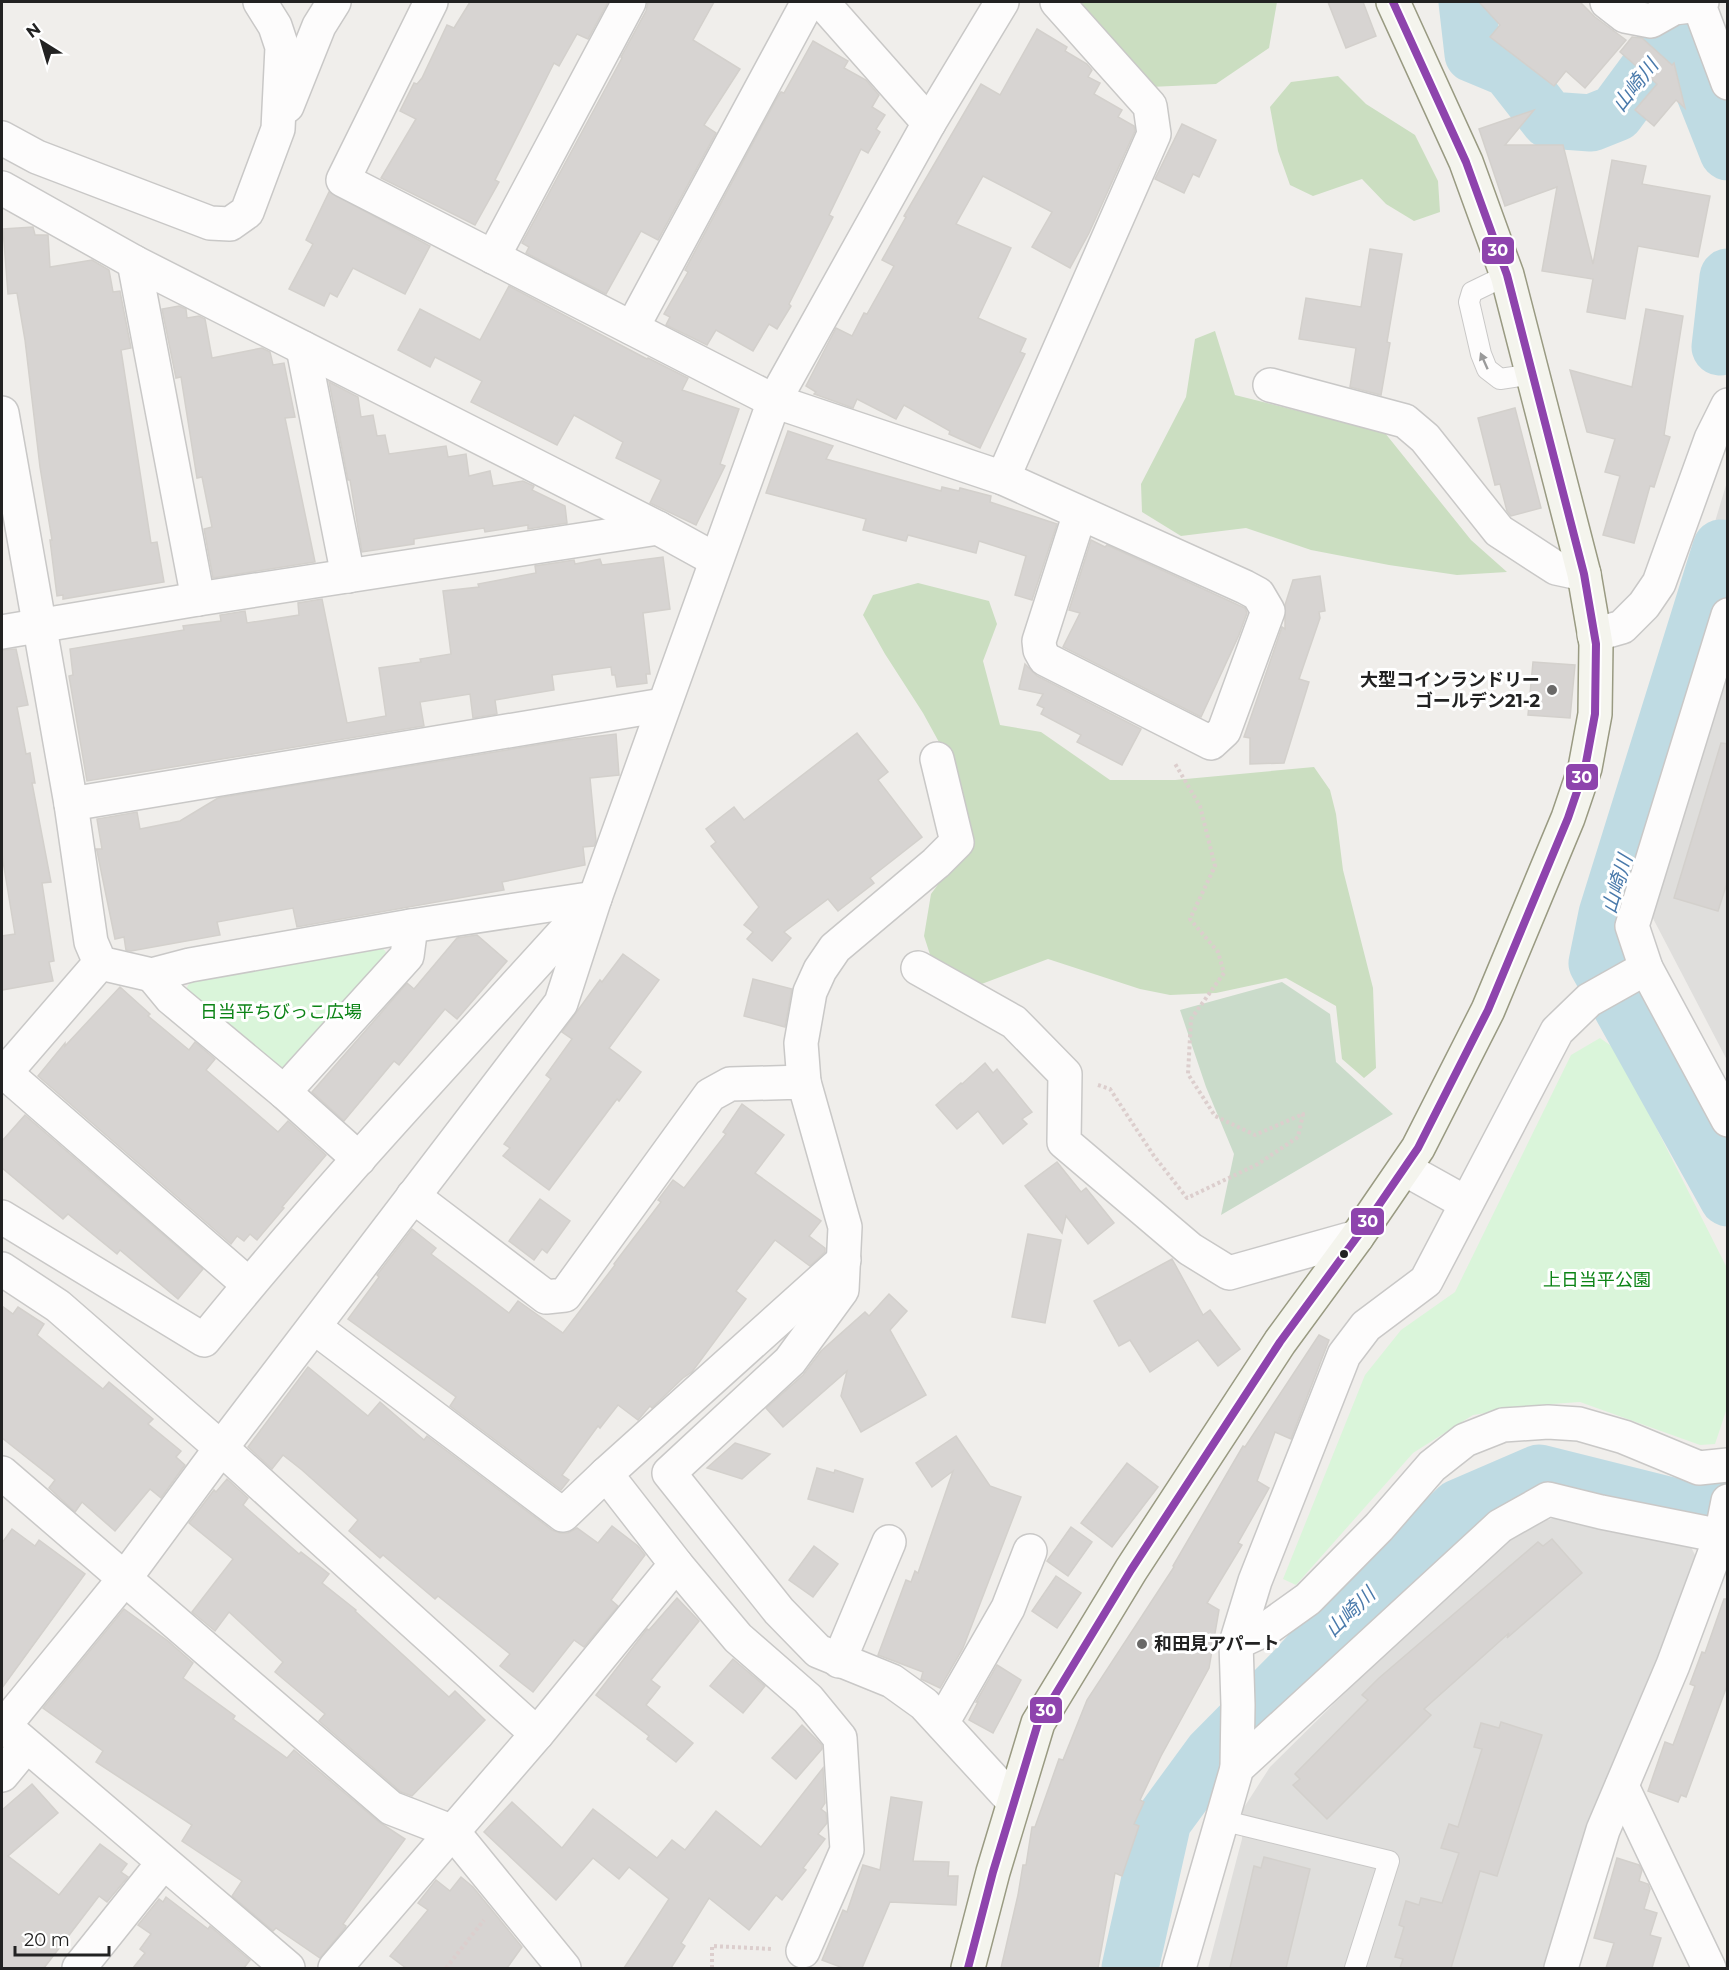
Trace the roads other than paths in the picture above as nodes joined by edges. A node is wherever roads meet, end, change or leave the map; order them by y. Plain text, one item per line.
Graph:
1 (260, 2) edge
2 (334, 2) edge
3 (431, 2) edge
4 (628, 2) edge
5 (808, 2) edge
6 (822, 2) edge
7 (1002, 2) edge
8 (1057, 2) edge
9 (1393, 2) edge
10 (1607, 2) edge
11 (1701, 3) edge
12 (1728, 83) edge
13 (929, 123) junction
14 (278, 129) junction
15 (2, 138) edge
16 (2, 188) edge
17 (494, 257) junction
18 (134, 262) junction
19 (1507, 274) junction
20 (632, 328) junction
21 (303, 348) junction
22 (1533, 374) junction
23 (1270, 385) dead end
24 (774, 401) junction
25 (1728, 405) edge
26 (2, 413) edge
27 (1004, 478) junction
28 (1080, 513) junction
29 (658, 528) junction
30 (716, 560) junction
31 (1584, 574) junction
32 (348, 576) junction
33 (198, 599) junction
34 (1728, 615) edge
35 (39, 626) junction
36 (2, 632) edge
37 (1594, 635) junction
38 (663, 705) junction
39 (937, 759) dead end
40 (71, 804) junction
41 (595, 898) junction
42 (411, 926) junction
43 (100, 963) junction
44 (918, 968) dead end
45 (1646, 968) junction
46 (152, 975) junction
47 (3, 1071) edge
48 (804, 1082) junction
49 (284, 1092) junction
50 (1728, 1120) edge
51 (359, 1159) junction
52 (1405, 1169) junction
53 (413, 1196) junction
54 (1466, 1203) junction
55 (2, 1217) edge
56 (1357, 1236) junction
57 (844, 1260) junction
58 (2, 1269) edge
59 (249, 1284) junction
60 (314, 1327) junction
61 (221, 1449) junction
62 (1728, 1465) edge
63 (2, 1473) edge
64 (606, 1474) junction
65 (1728, 1501) edge
66 (1724, 1535) edge
67 (889, 1542) dead end
68 (1030, 1551) dead end
69 (676, 1564) junction
70 (125, 1578) junction
71 (1236, 1642) junction
72 (839, 1661) junction
73 (942, 1723) junction
74 (10, 1732) edge
75 (537, 1734) junction
76 (1236, 1768) junction
77 (2, 1775) edge
78 (1622, 1786) junction
79 (1013, 1801) junction
80 (1221, 1820) junction
81 (453, 1832) junction
82 (163, 1863) junction
83 (803, 1951) road end
84 (79, 1968) edge
85 (285, 1968) edge
86 (335, 1968) edge
87 (564, 1968) edge
88 (968, 1968) edge
89 (1179, 1968) edge
90 (1355, 1968) edge
91 (1562, 1968) edge
92 (1709, 1968) edge

1 - 14 street
2 - 14 street
3 - 17 street
4 - 17 street
5 - 20 street
6 - 13 street
7 - 13 street
8 - 27 street
9 - 19 main road
10 - 11 street
11 - 12 street
13 - 24 street
14 - 15 street
16 - 18 street
17 - 20 street
18 - 21 street
18 - 33 street
19 - 22 main road
22 -> 19 lane
20 - 24 street
21 - 29 street
21 - 32 street
22 - 31 main road
23 - 31 street
24 - 27 street
24 - 30 street
25 - 37 street
26 - 35 street
27 - 28 street
28 - 28 street
29 - 30 street
29 - 32 street
30 - 38 street
31 - 37 main road
32 - 33 street
33 - 35 street
34 - 45 street
35 - 36 street
35 - 40 street
37 - 52 main road
38 - 40 street
38 - 41 street
39 - 48 street
40 - 43 street
41 - 42 street
41 - 51 street
41 - 53 street
42 - 46 street
42 - 49 street
43 - 46 street
43 - 47 street
44 - 56 street
45 - 50 street
45 - 54 street
46 - 49 street
47 - 59 street
48 - 53 street
48 - 57 street
49 - 51 street
51 - 59 street
52 - 54 street
52 - 56 main road
53 - 60 street
54 - 71 street
55 - 59 street
56 - 79 main road
57 - 64 street
57 - 72 street
58 - 61 street
60 - 61 street
60 - 64 street
61 - 70 street
61 - 75 street
62 - 71 street
63 - 70 street
64 - 69 street
65 - 66 street
66 - 76 street
66 - 78 street
67 - 72 street
68 - 73 street
69 - 75 street
69 - 83 street
70 - 74 street
70 - 81 street
71 - 76 street
72 - 73 street
73 - 79 street
74 - 77 street
74 - 82 street
75 - 81 street
76 - 80 street
78 - 91 street
78 - 92 street
79 - 88 main road
80 - 89 street
80 - 90 lane
81 - 86 street
81 - 87 street
82 - 84 street
82 - 85 street

